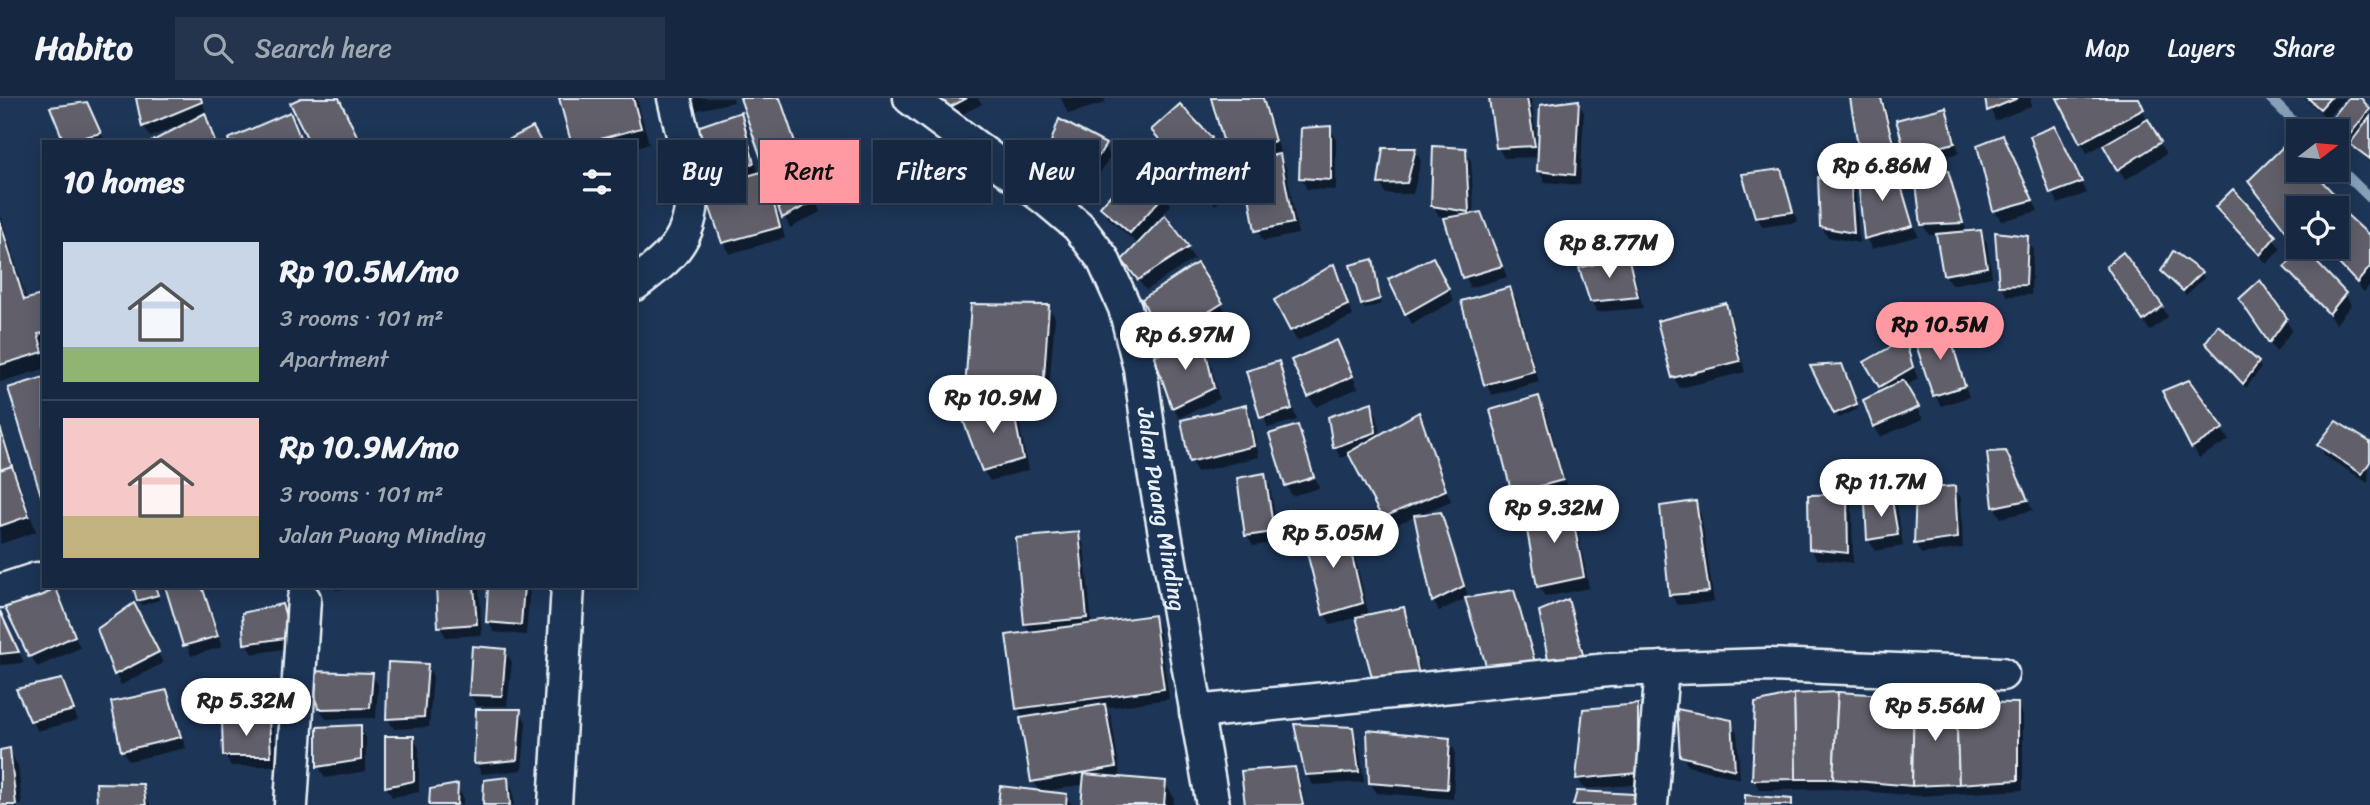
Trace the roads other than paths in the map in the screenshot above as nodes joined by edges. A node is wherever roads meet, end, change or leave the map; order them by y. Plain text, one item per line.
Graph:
1 (674, 98) edge
2 (910, 98) edge
3 (637, 282) edge
4 (37, 579) dead end
5 (568, 588) edge
6 (0, 591) edge
7 (304, 599) dead end
8 (1662, 668) junction
9 (2002, 674) dead end
10 (1196, 712) junction
11 (291, 805) edge
12 (555, 805) edge
13 (1213, 805) edge
14 (1651, 805) edge

1 - 3 street
2 - 10 street, Jalan Puang Minding
4 - 6 street
5 - 12 street
7 - 11 street
8 - 9 street
8 - 10 street
8 - 14 street
10 - 13 street, Jalan Puang Minding

